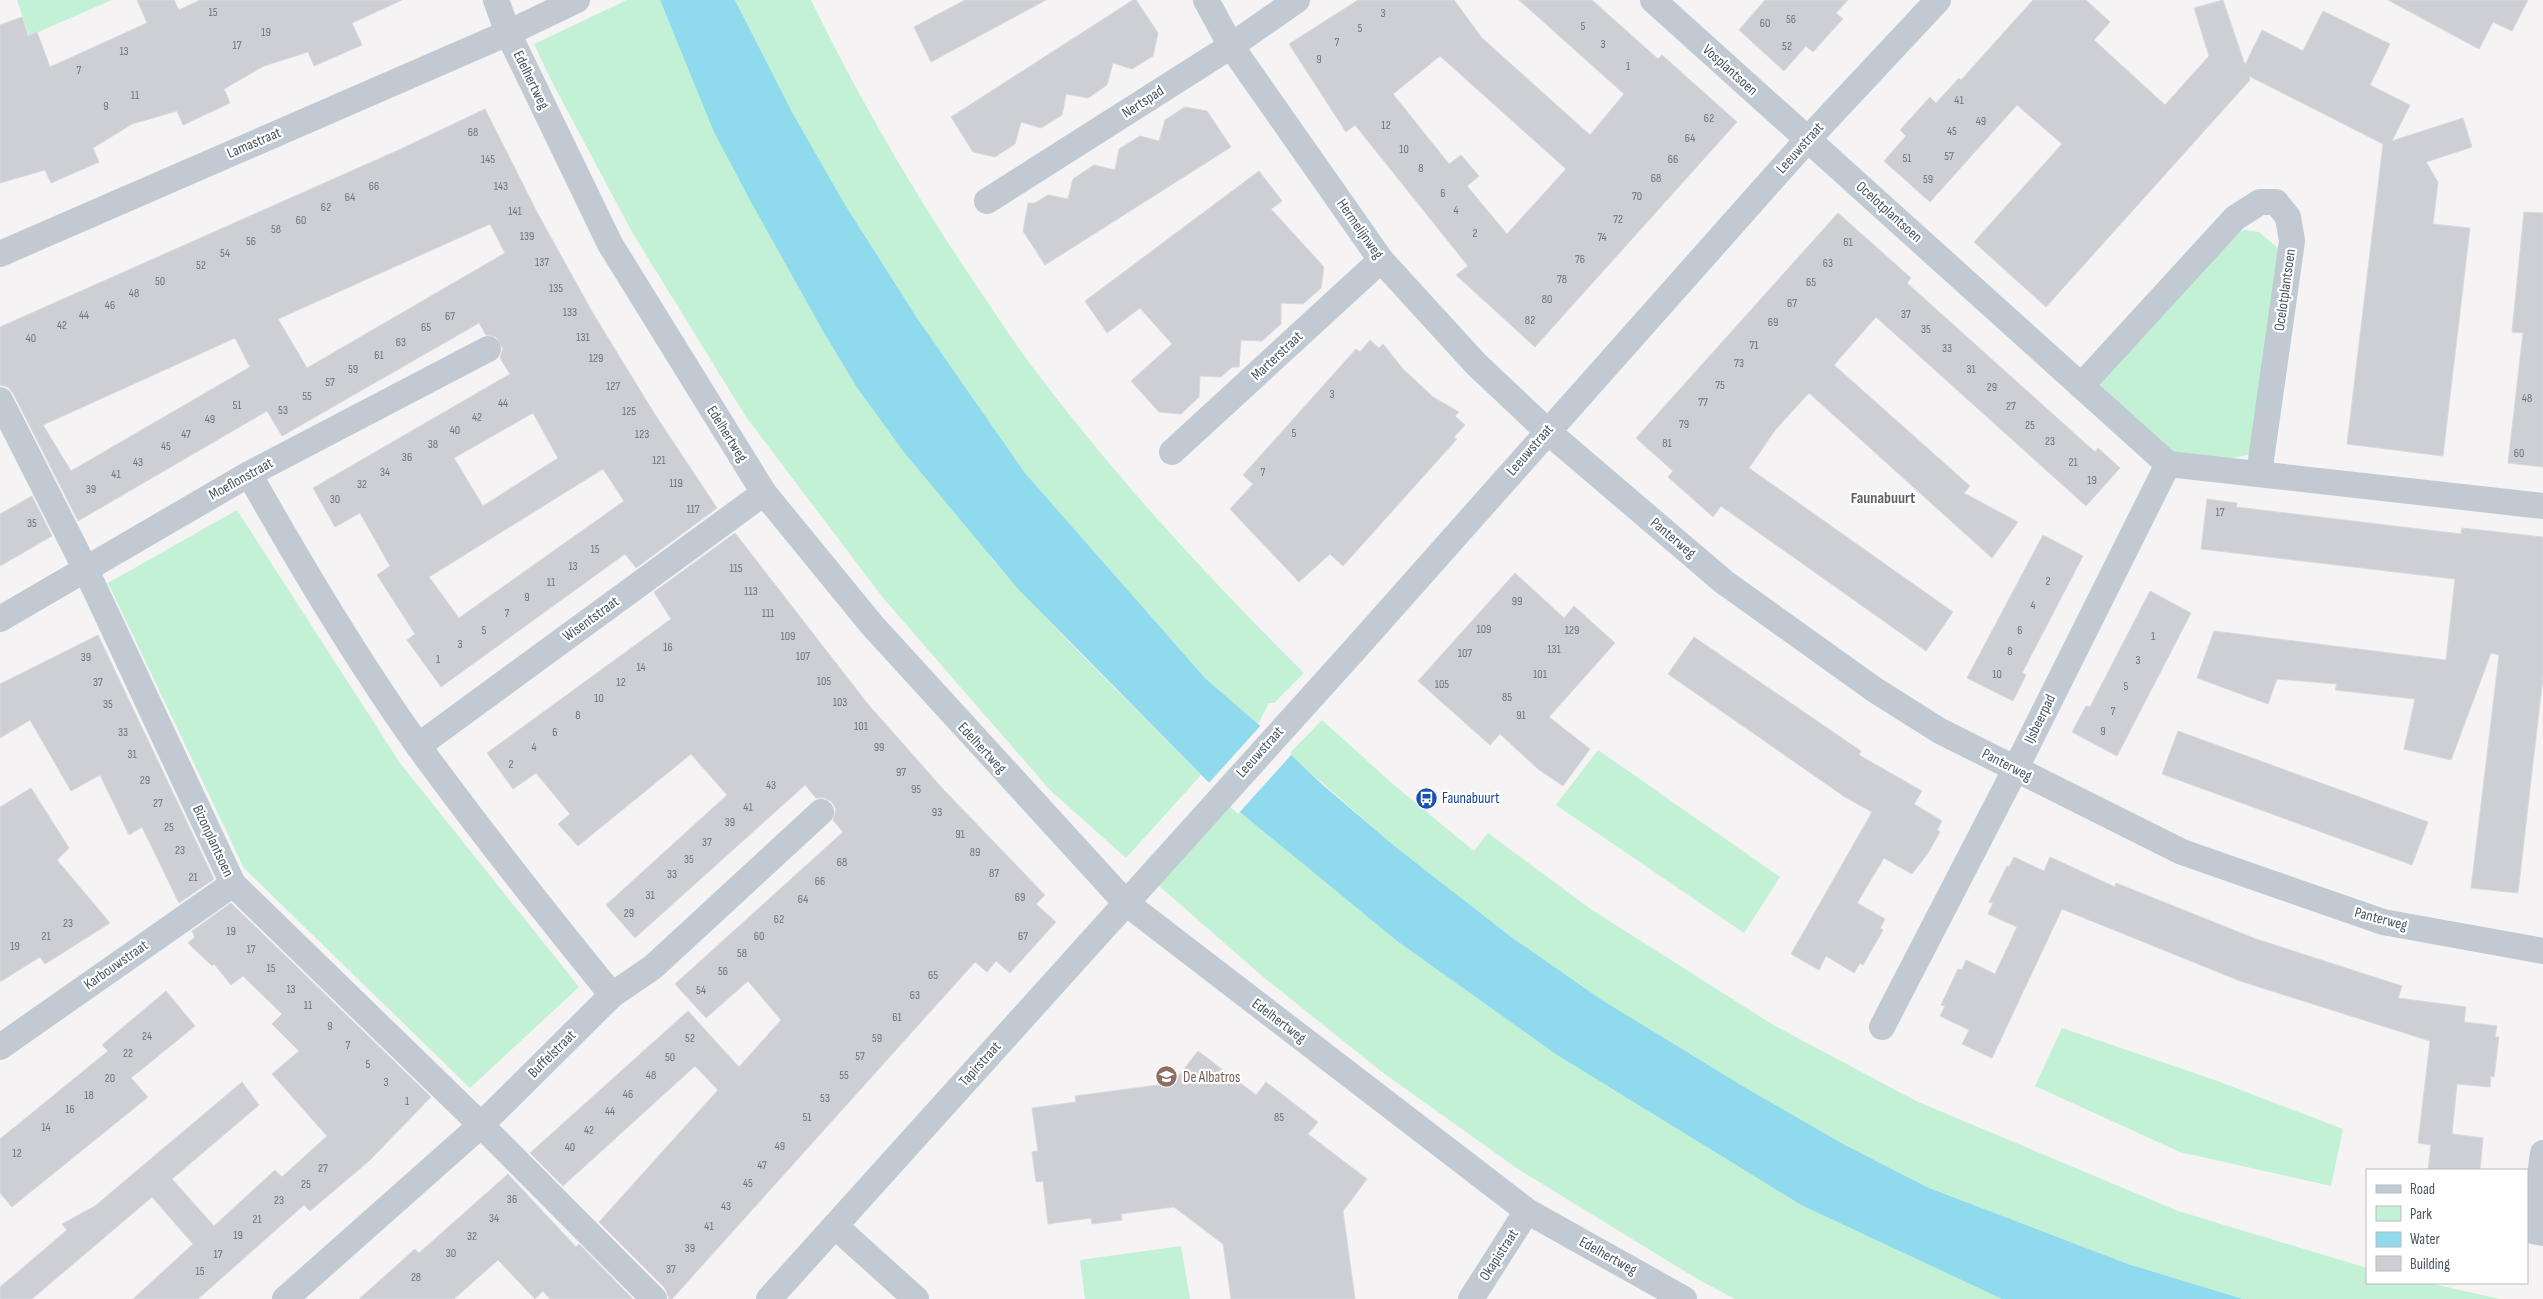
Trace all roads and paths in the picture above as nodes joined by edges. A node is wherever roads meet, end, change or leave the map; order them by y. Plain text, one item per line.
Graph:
1 (496, 0) edge
2 (577, 0) edge
3 (1206, 0) edge
4 (1297, 0) edge
5 (1653, 0) edge
6 (1938, 0) edge
7 (508, 33) junction
8 (1231, 46) junction
9 (1808, 139) junction
10 (987, 201) dead end
11 (0, 254) edge
12 (1381, 260) junction
13 (488, 349) dead end
14 (2081, 386) junction
15 (0, 400) edge
16 (1547, 431) junction
17 (1172, 452) dead end
18 (2168, 464) junction
19 (249, 474) junction
20 (2259, 474) junction
21 (764, 493) junction
22 (2543, 506) edge
23 (85, 568) junction
24 (0, 619) edge
25 (418, 746) junction
26 (2015, 770) junction
27 (821, 812) dead end
28 (234, 884) junction
29 (1126, 904) junction
30 (2543, 951) edge
31 (612, 996) junction
32 (1882, 1026) dead end
33 (0, 1047) edge
34 (481, 1125) junction
35 (2543, 1153) edge
36 (1527, 1211) junction
37 (835, 1226) junction
38 (2543, 1233) edge
39 (285, 1299) edge
40 (654, 1299) edge
41 (769, 1299) edge
42 (916, 1299) edge
43 (1470, 1299) edge
44 (1684, 1299) edge

1 - 7 street, Edelhertweg
2 - 7 street, Lamastraat
3 - 8 street, Hermelijnweg
4 - 8 street, Nertspad
5 - 9 street, Vosplantsoen
6 - 9 street, Leeuwstraat
7 - 11 street, Lamastraat
7 - 21 street, Edelhertweg
8 - 10 street, Nertspad
8 - 12 street, Hermelijnweg
9 - 14 street, Ocelotplantsoen
9 - 16 street, Leeuwstraat
12 - 16 street, Hermelijnweg
12 - 17 street, Marterstraat
13 - 19 street, Moeflonstraat
14 - 18 street, Ocelotplantsoen
14 - 20 street, Ocelotplantsoen
15 - 23 street, Bizonplantsoen
16 - 26 street, Panterweg
16 - 29 street, Leeuwstraat
18 - 20 street
18 - 26 street, IJsbeerpad
19 - 23 street, Moeflonstraat
19 - 25 street
20 - 22 street
21 - 25 street, Wisentstraat
21 - 29 street, Edelhertweg
23 - 24 street, Moeflonstraat
23 - 28 street, Bizonplantsoen
25 - 31 street
26 - 30 street, Panterweg
26 - 32 street, IJsbeerpad
27 - 31 street, Buffelstraat
28 - 33 street, Karbouwstraat
28 - 34 street, Bizonplantsoen
29 - 36 street, Edelhertweg
29 - 37 street, Tapirstraat
31 - 34 street, Buffelstraat
34 - 39 street, Buffelstraat
34 - 40 street, Bizonplantsoen
35 - 38 street
36 - 43 street, Okapistraat
36 - 44 street, Edelhertweg
37 - 41 street, Tapirstraat
37 - 42 street

